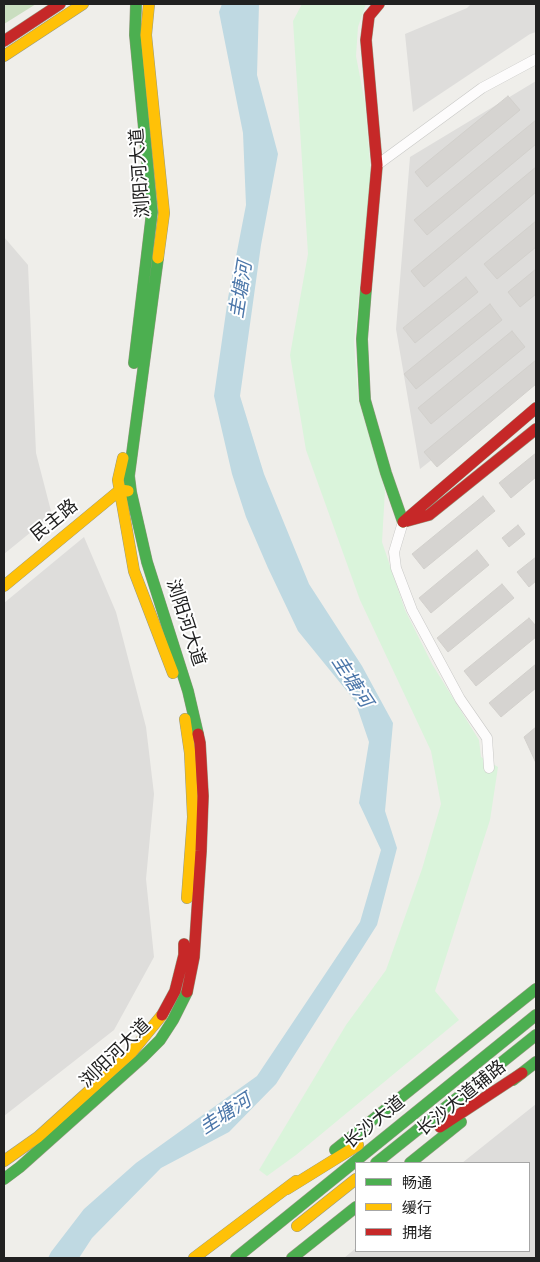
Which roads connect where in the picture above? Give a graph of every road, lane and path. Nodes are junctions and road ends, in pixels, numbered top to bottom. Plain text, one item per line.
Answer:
1 (60, 4) edge
2 (83, 4) edge
3 (136, 4) edge
4 (149, 4) edge
5 (379, 4) edge
6 (4, 41) edge
7 (4, 56) edge
8 (536, 59) edge
9 (377, 165) junction
10 (536, 408) edge
11 (536, 429) edge
12 (125, 484) junction
13 (403, 522) junction
14 (4, 573) edge
15 (4, 586) edge
16 (489, 768) dead end
17 (536, 989) edge
18 (536, 1015) edge
19 (536, 1035) edge
20 (536, 1062) edge
21 (522, 1073) junction
22 (428, 1102) junction
23 (6, 1157) edge
24 (377, 1162) edge
25 (387, 1162) edge
26 (411, 1162) edge
27 (17, 1169) junction
28 (4, 1179) edge
29 (355, 1180) edge
30 (355, 1188) edge
31 (287, 1189) junction
32 (355, 1208) edge
33 (194, 1258) edge
34 (236, 1258) edge
35 (292, 1258) edge

1 - 6 main road
2 - 7 main road
3 - 12 main road, 浏阳河大道
4 - 12 main road, 浏阳河大道
5 - 9 main road
8 - 9 street
9 - 13 main road
10 - 13 main road
11 - 13 main road
12 - 14 main road, 民主路
12 - 15 main road, 民主路
12 - 23 main road, 浏阳河大道
12 - 27 main road, 浏阳河大道
13 - 16 street
17 - 31 main road
18 - 22 main road, 长沙大道
19 - 24 main road, 长沙大道
20 - 21 main road, 长沙大道辅路
21 - 25 main road
21 - 26 main road, 长沙大道辅路
22 - 31 main road
22 - 34 main road, 长沙大道
23 - 27 main road
27 - 28 main road, 浏阳河大道
29 - 30 main road, 长沙大道
31 - 33 main road
32 - 35 main road

